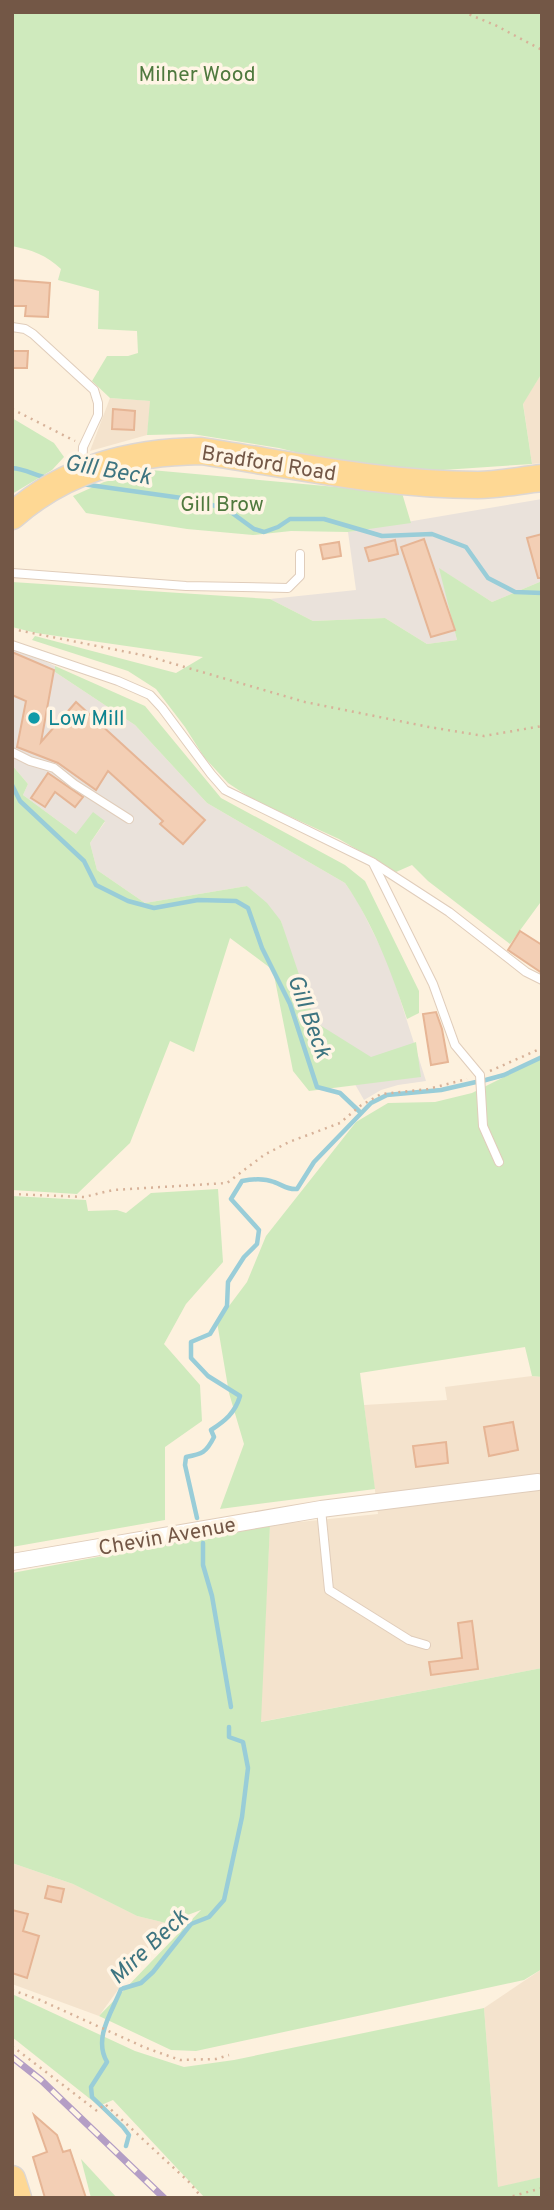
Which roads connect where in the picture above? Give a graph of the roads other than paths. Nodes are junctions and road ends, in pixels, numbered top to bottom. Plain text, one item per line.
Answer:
1 (12, 327) edge
2 (82, 459) junction
3 (542, 478) edge
4 (12, 516) edge
5 (300, 554) dead end
6 (12, 573) edge
7 (12, 645) edge
8 (12, 752) edge
9 (128, 819) dead end
10 (372, 862) junction
11 (542, 980) edge
12 (499, 1162) dead end
13 (538, 1482) dead end
14 (321, 1509) junction
15 (12, 1562) edge
16 (426, 1645) dead end
17 (12, 2179) edge
18 (18, 2198) edge

1 - 2 lane
2 - 3 main road, Bradford Road
2 - 4 main road, Bradford Road
5 - 6 lane
7 - 10 lane
8 - 9 lane
10 - 11 lane
10 - 12 lane
13 - 14 street, Chevin Avenue
14 - 15 street, Chevin Avenue
14 - 16 lane
17 - 18 main road

